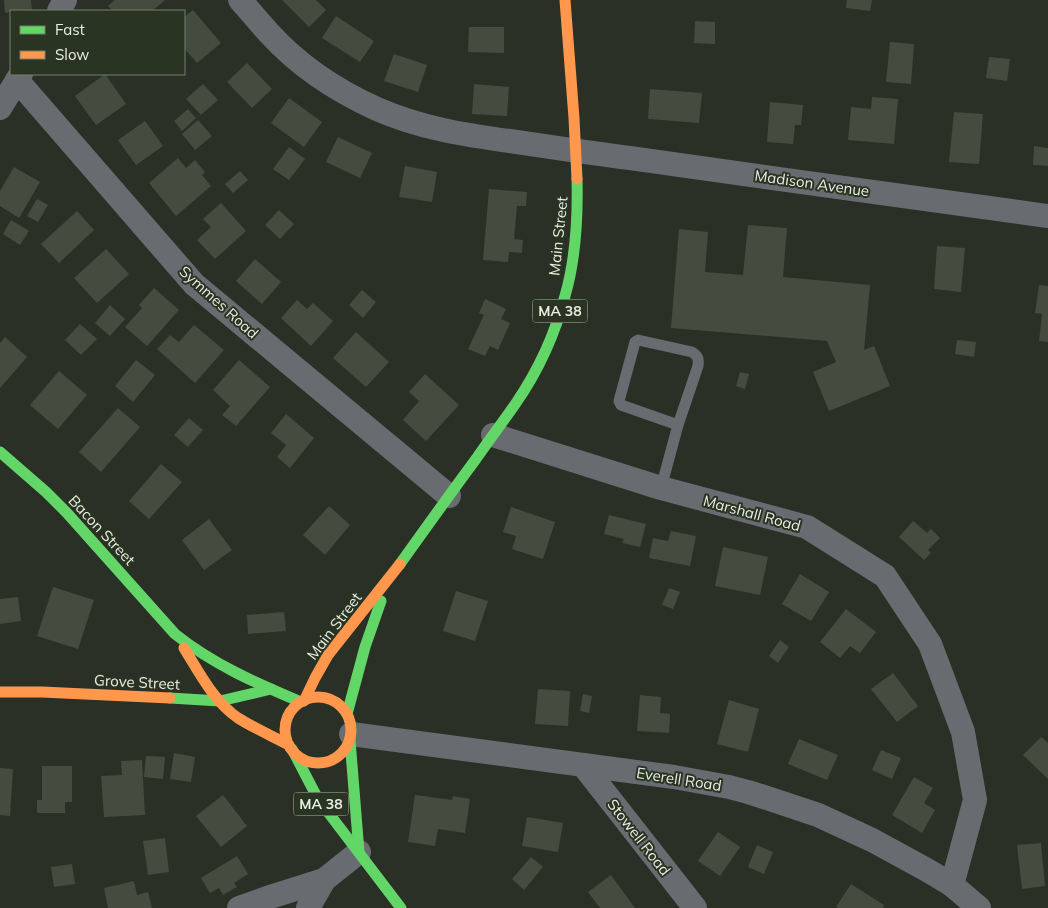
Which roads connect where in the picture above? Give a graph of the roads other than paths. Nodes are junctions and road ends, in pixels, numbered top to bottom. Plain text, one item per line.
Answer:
1 (240, 0) edge
2 (565, 0) edge
3 (19, 77) edge
4 (0, 108) edge
5 (576, 151) junction
6 (1048, 216) edge
7 (678, 425) junction
8 (492, 435) junction
9 (0, 452) edge
10 (661, 488) junction
11 (449, 496) junction
12 (393, 574) junction
13 (175, 634) junction
14 (271, 689) junction
15 (0, 692) edge
16 (220, 701) junction
17 (303, 701) junction
18 (349, 729) junction
19 (291, 747) junction
20 (583, 765) junction
21 (359, 852) junction
22 (324, 880) junction
23 (952, 885) junction
24 (239, 908) edge
25 (308, 908) edge
26 (401, 908) edge
27 (695, 908) edge
28 (979, 908) edge

1 - 5 street, Madison Avenue
2 - 5 main road, Main Street / MA 38
3 - 4 street
3 - 11 street, Symmes Road
5 - 6 street, Madison Avenue
5 - 8 main road, Main Street / MA 38
7 - 7 lane
7 - 10 lane
8 - 10 street, Marshall Road
8 - 11 main road, Main Street / MA 38
9 - 13 main road, Bacon Street
10 - 23 street, Marshall Road
11 - 12 main road, Main Street / MA 38
12 - 17 main road, Main Street / MA 38
12 - 18 main road, Main Street / MA 38
13 - 14 main road, Bacon Street
13 - 16 main road, Bacon Street
14 - 16 main road, Grove Street
14 - 17 main road, Bacon Street
15 - 16 main road, Grove Street
16 - 19 main road, Bacon Street
17 - 18 main road
17 - 19 main road, MA 38
18 - 19 main road
18 - 20 street, Everell Road
18 - 21 main road, Main Street / MA 38
19 - 21 main road, MA 38
20 - 23 street, Everell Road
20 - 27 street, Stowell Road
21 - 22 street
21 - 26 main road, MA 38
22 - 24 street
22 - 25 street
23 - 28 street, Everell Road

